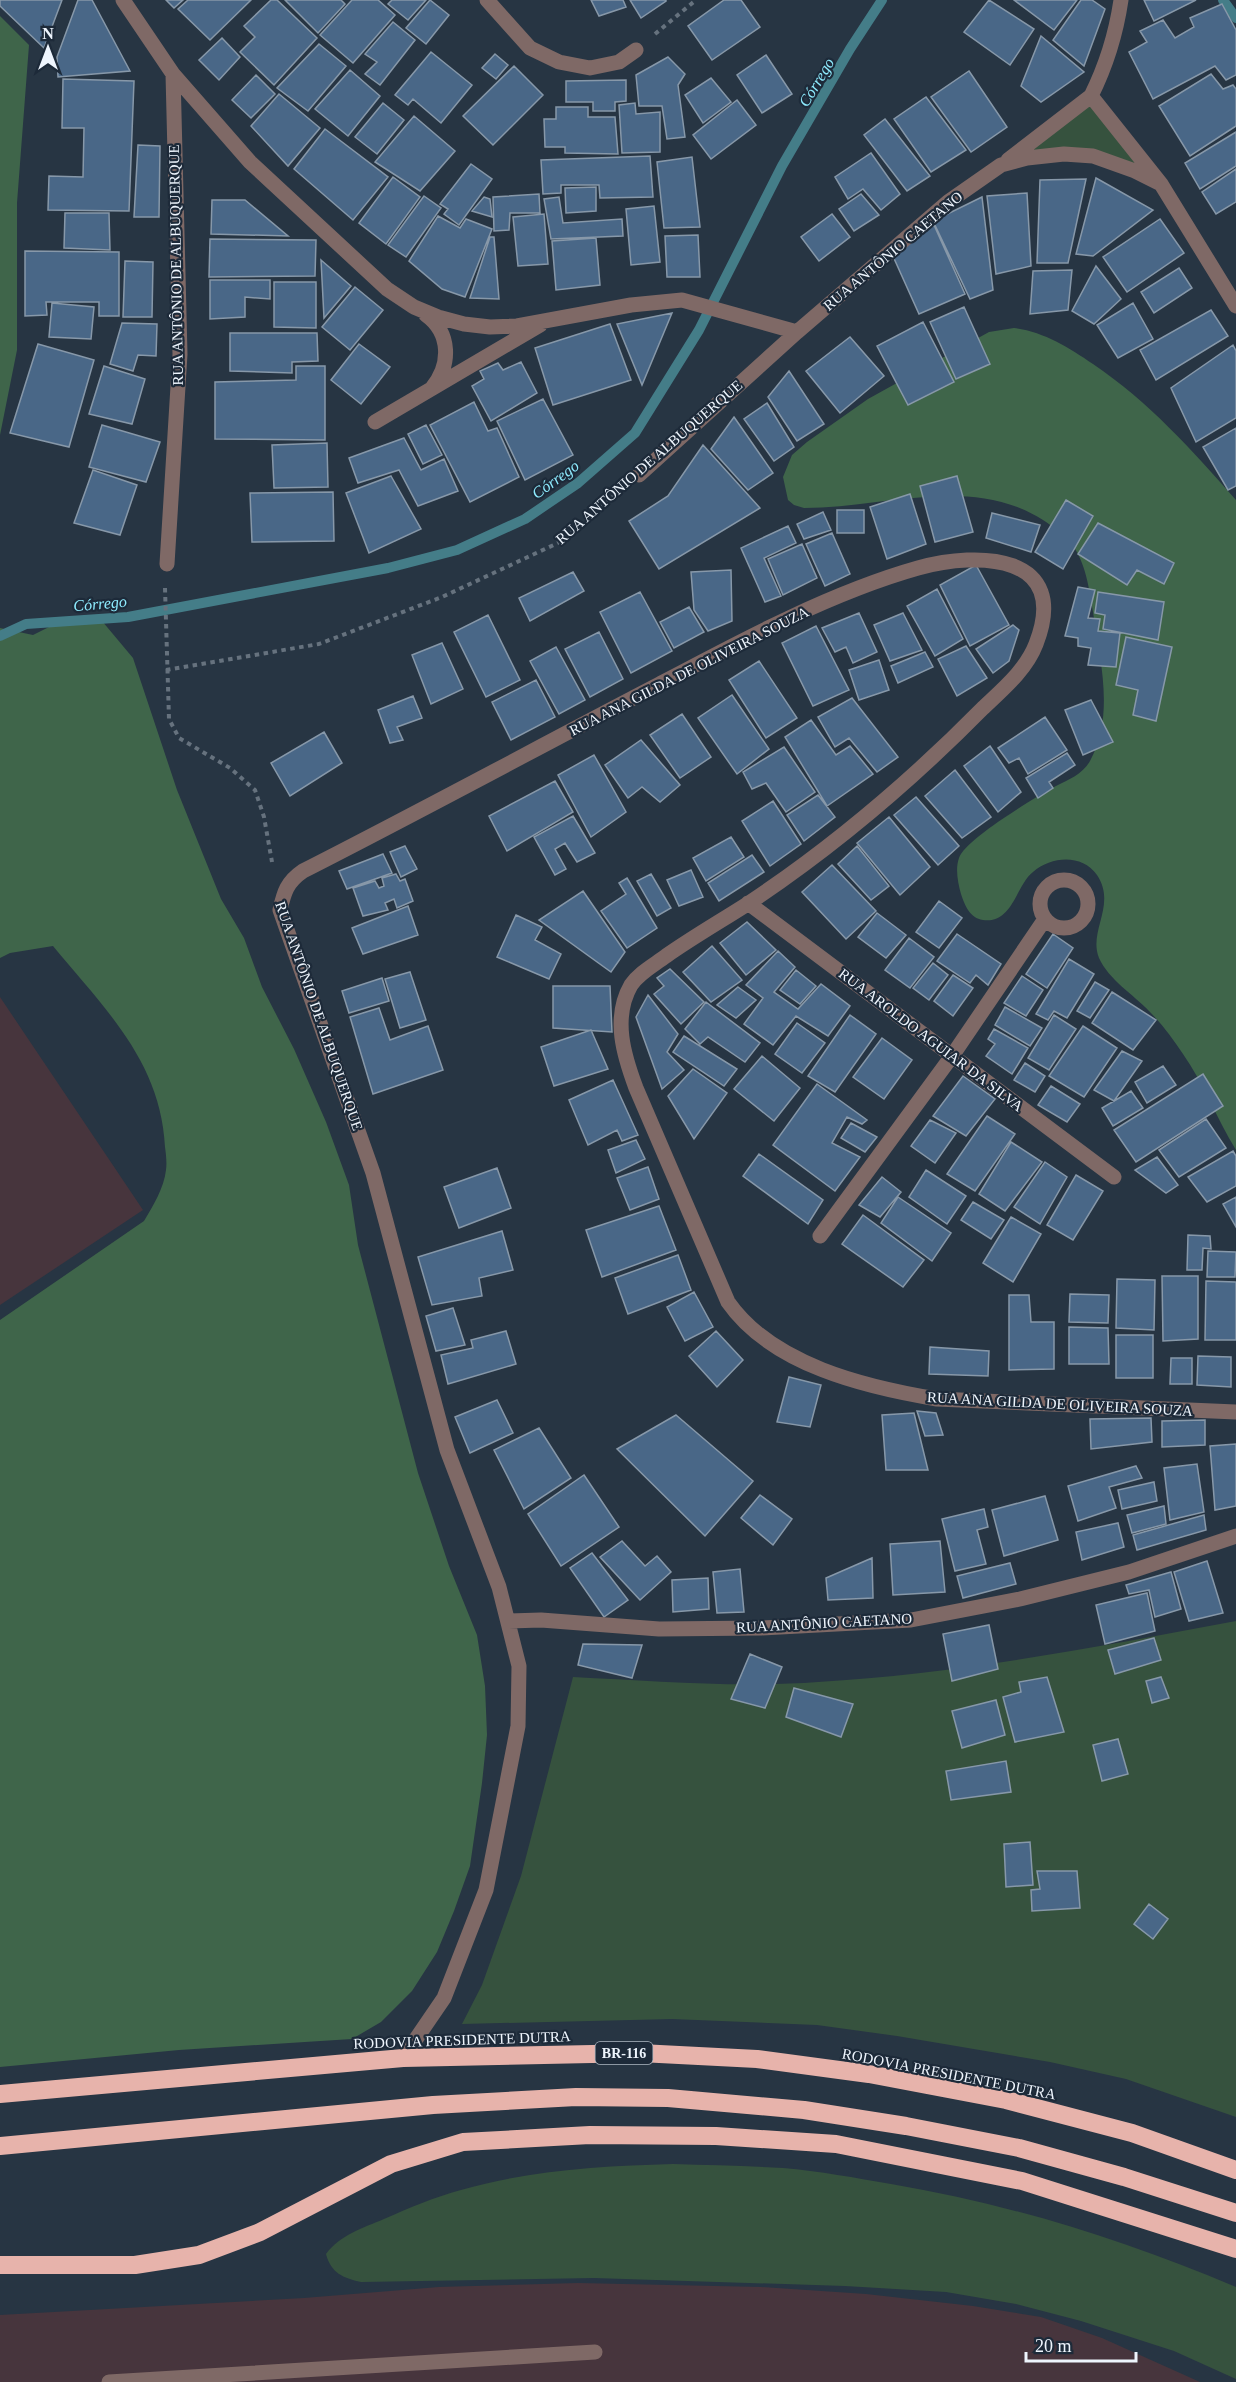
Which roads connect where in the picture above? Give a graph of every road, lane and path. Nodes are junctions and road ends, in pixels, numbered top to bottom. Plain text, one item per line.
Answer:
1 (123, 0) edge
2 (487, 0) edge
3 (696, 0) edge
4 (1120, 0) edge
5 (636, 50) joint
6 (173, 74) junction
7 (1091, 96) junction
8 (1001, 165) junction
9 (1161, 184) junction
10 (1236, 306) edge
11 (414, 307) junction
12 (548, 320) junction
13 (797, 332) junction
14 (430, 390) junction
15 (375, 422) dead end
16 (639, 474) joint
17 (167, 564) dead end
18 (165, 580) dead end
19 (166, 670) junction
20 (272, 863) dead end
21 (748, 903) junction
22 (280, 910) joint
23 (1045, 919) dead end
24 (952, 1056) junction
25 (1114, 1178) dead end
26 (820, 1236) dead end
27 (1236, 1412) edge
28 (1236, 1536) edge
29 (509, 1621) junction
30 (402, 2058) junction
31 (0, 2094) edge
32 (0, 2146) edge
33 (1236, 2170) edge
34 (1236, 2213) edge
35 (1236, 2249) edge
36 (0, 2265) edge
37 (595, 2352) dead end
38 (109, 2382) edge

1 - 6 street
2 - 5 street
3 - 5 path
4 - 7 street
6 - 11 street
6 - 17 street, RUA ANTÔNIO DE ALBUQUERQUE
7 - 8 street
7 - 9 street
8 - 9 street, RUA ANTÔNIO CAETANO
8 - 13 street, RUA ANTÔNIO CAETANO
9 - 10 street
11 - 12 street
11 - 14 street
12 - 13 street
12 - 14 street
13 - 16 street, RUA ANTÔNIO DE ALBUQUERQUE
14 - 15 street
16 - 19 path, RUA ANTÔNIO DE ALBUQUERQUE
18 - 19 path
19 - 20 path
21 - 22 street, RUA ANA GILDA DE OLIVEIRA SOUZA
21 - 24 street, RUA AROLDO AGUIAR DA SILVA
21 - 27 street, RUA ANA GILDA DE OLIVEIRA SOUZA
22 - 29 street, RUA ANTÔNIO DE ALBUQUERQUE
23 - 24 street
24 - 25 street, RUA AROLDO AGUIAR DA SILVA
24 - 26 street
28 - 29 street, RUA ANTÔNIO CAETANO
29 - 30 street, RUA ANTÔNIO DE ALBUQUERQUE
30 - 31 highway, RODOVIA PRESIDENTE DUTRA / BR-116
30 - 33 highway, RODOVIA PRESIDENTE DUTRA / BR-116
32 - 34 highway
35 - 36 highway
37 - 38 street

